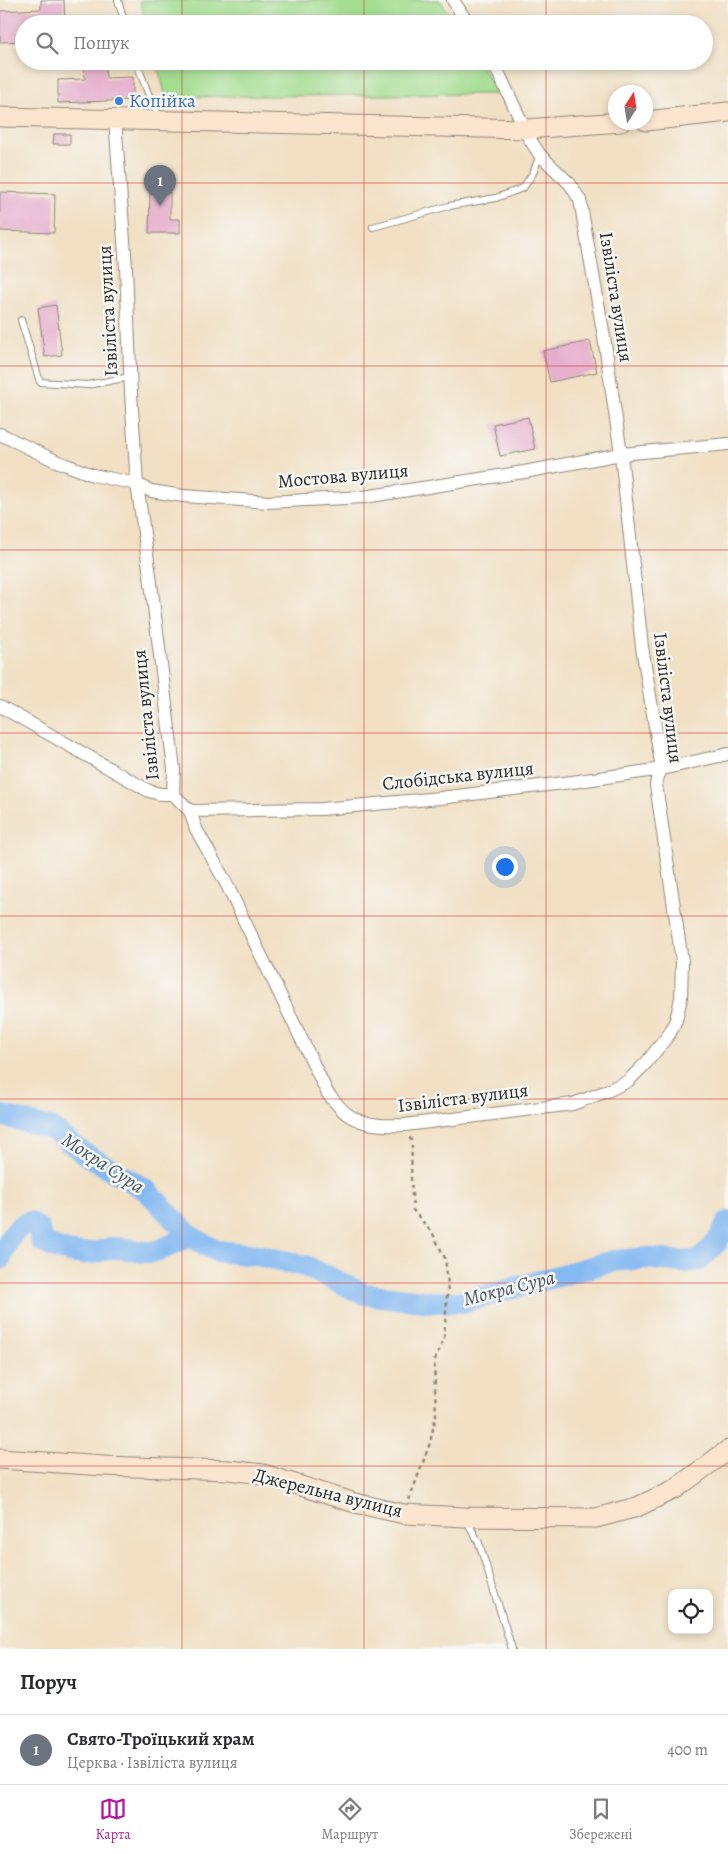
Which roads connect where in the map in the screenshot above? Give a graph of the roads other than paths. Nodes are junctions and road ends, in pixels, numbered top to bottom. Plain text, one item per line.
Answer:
1 (118, 0) edge
2 (453, 0) edge
3 (122, 15) edge
4 (462, 15) edge
5 (139, 70) edge
6 (496, 70) edge
7 (728, 112) edge
8 (0, 117) edge
9 (115, 118) junction
10 (161, 120) junction
11 (653, 120) edge
12 (608, 123) edge
13 (526, 129) junction
14 (540, 155) junction
15 (373, 227) dead end
16 (21, 320) dead end
17 (130, 377) junction
18 (0, 434) edge
19 (728, 444) edge
20 (621, 454) junction
21 (137, 484) junction
22 (0, 706) edge
23 (728, 754) edge
24 (662, 769) junction
25 (173, 794) junction
26 (190, 811) junction
27 (728, 1450) edge
28 (0, 1459) edge
29 (465, 1517) junction
30 (512, 1649) edge

1 - 3 lane
2 - 4 street
5 - 10 lane
6 - 13 street, Ізвіліста вулиця
7 - 11 street
8 - 9 street
9 - 10 street
9 - 17 street, Ізвіліста вулиця
10 - 13 street
12 - 13 street
13 - 14 street, Ізвіліста вулиця
14 - 15 lane
14 - 20 street, Ізвіліста вулиця
16 - 17 lane
17 - 21 street, Ізвіліста вулиця
18 - 21 street, Мостова вулиця
19 - 20 street, Мостова вулиця
20 - 21 street, Мостова вулиця
20 - 24 street, Ізвіліста вулиця
21 - 25 street, Ізвіліста вулиця
22 - 25 street
23 - 24 street, Слобідська вулиця
24 - 26 street, Слобідська вулиця
24 - 26 street, Ізвіліста вулиця
25 - 26 street, Ізвіліста вулиця
27 - 29 street, Джерельна вулиця
28 - 29 street, Джерельна вулиця
29 - 30 lane

